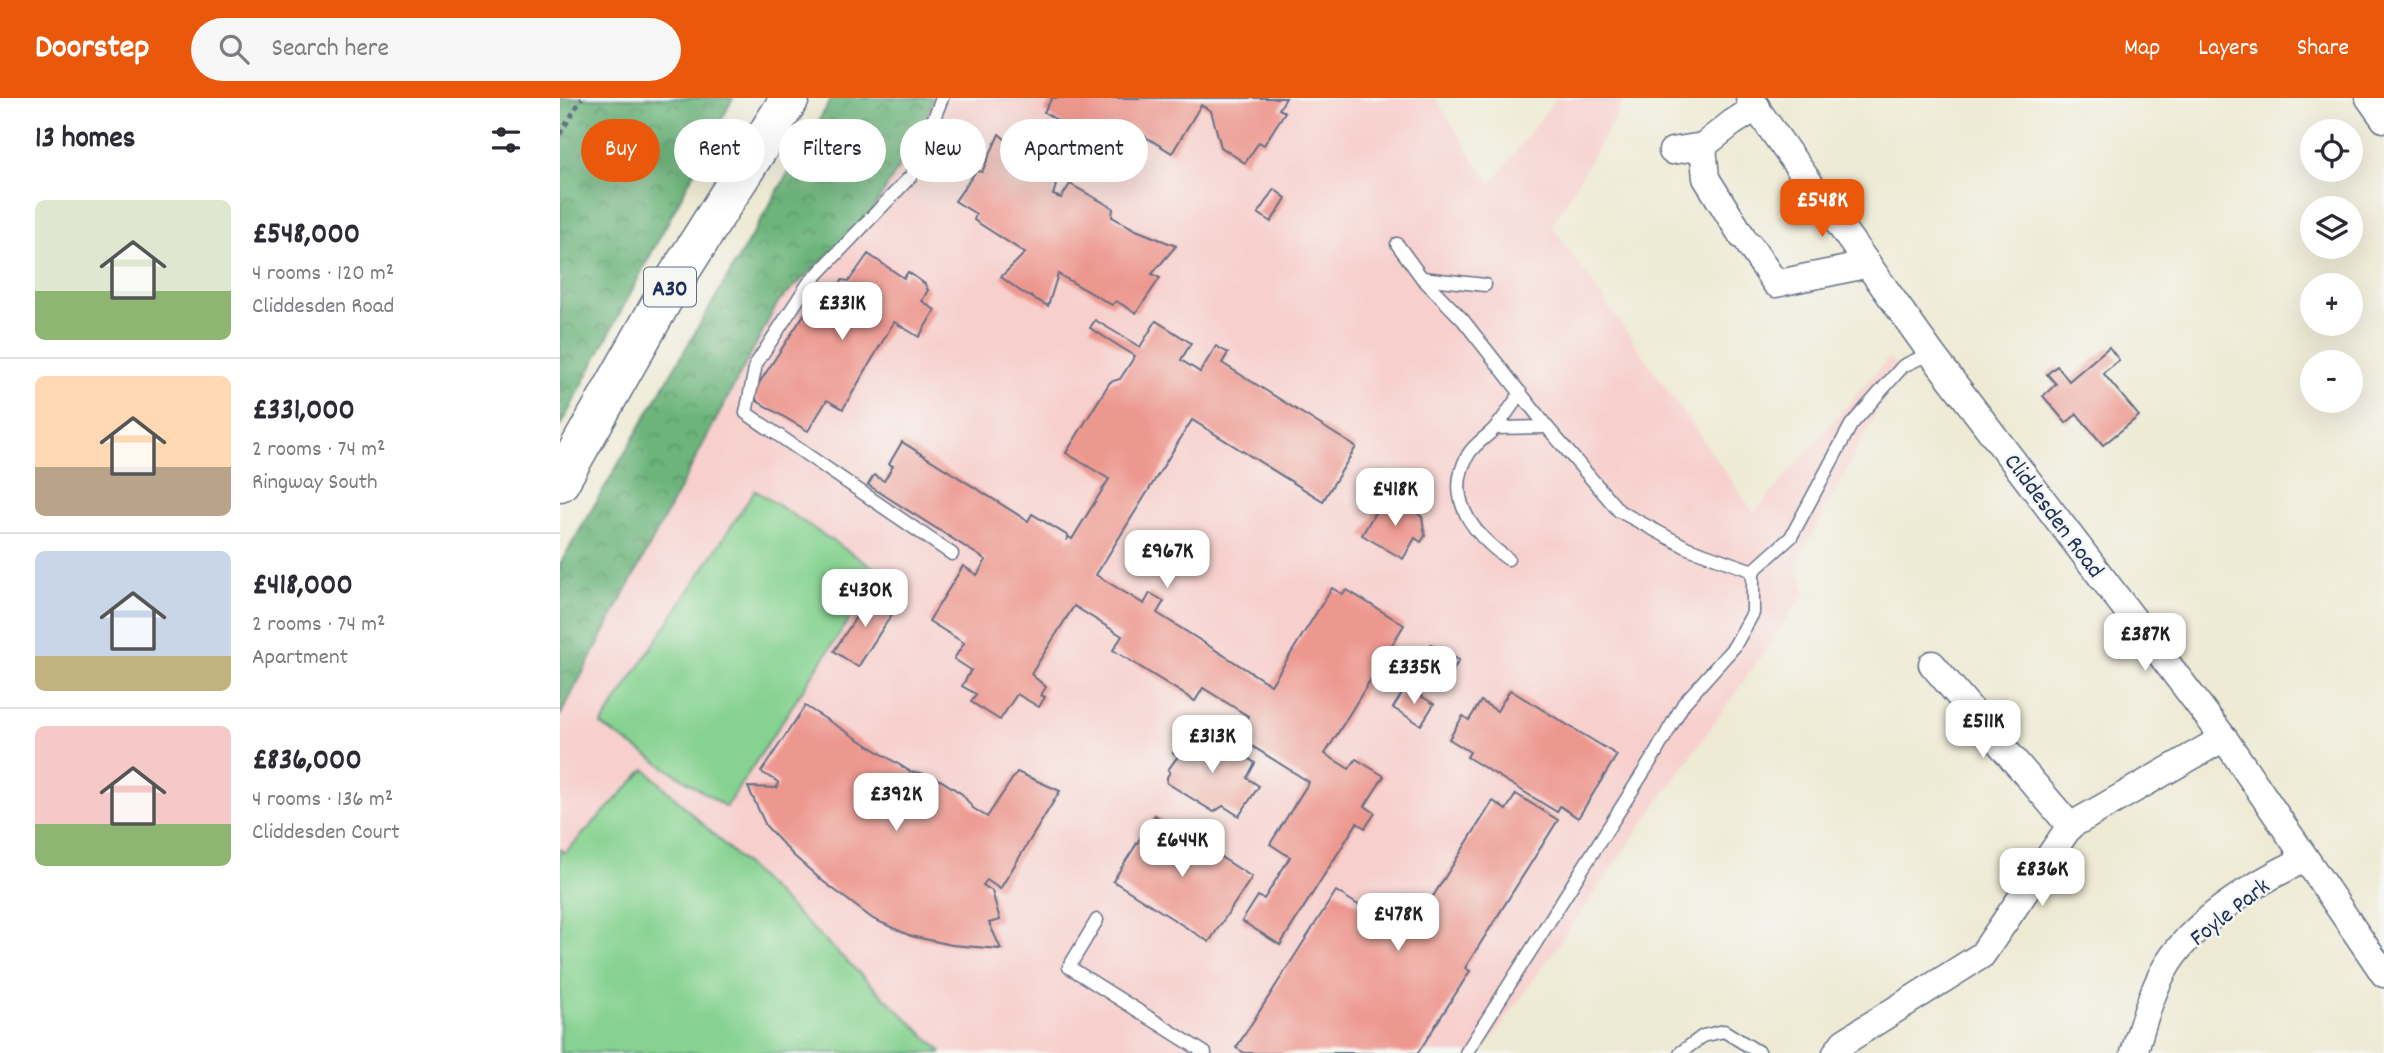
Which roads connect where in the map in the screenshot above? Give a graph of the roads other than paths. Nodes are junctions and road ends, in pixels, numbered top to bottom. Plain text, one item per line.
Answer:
1 (790, 98) edge
2 (942, 98) edge
3 (2369, 98) edge
4 (1753, 103) edge
5 (2384, 119) edge
6 (1703, 146) junction
7 (1672, 151) dead end
8 (1397, 244) dead end
9 (1868, 264) junction
10 (1422, 278) junction
11 (1485, 285) dead end
12 (1931, 353) junction
13 (1521, 393) junction
14 (1548, 427) junction
15 (1495, 428) junction
16 (560, 482) edge
17 (952, 554) dead end
18 (1508, 559) dead end
19 (1753, 571) junction
20 (1932, 664) dead end
21 (2224, 738) junction
22 (2070, 826) junction
23 (2305, 859) junction
24 (1097, 920) dead end
25 (2384, 975) edge
26 (1205, 1053) edge
27 (1466, 1053) edge
28 (1679, 1053) edge
29 (1760, 1053) edge
30 (1836, 1053) edge
31 (2134, 1053) edge

1 - 16 main road, A30
2 - 17 lane
3 - 5 street
4 - 6 street, Cliddesden Road
4 - 9 street, Cliddesden Road
6 - 7 street
6 - 9 street
8 - 10 lane
9 - 12 street, Cliddesden Road
10 - 11 lane
10 - 13 lane
12 - 19 lane
12 - 21 street, Cliddesden Road
13 - 14 lane
13 - 15 lane
14 - 15 lane
14 - 19 lane
15 - 18 lane
19 - 27 lane
20 - 22 street
21 - 22 street
21 - 23 street, Cliddesden Road
22 - 30 street
23 - 25 street, Cliddesden Road
23 - 31 street, Foyle Park
24 - 26 lane
28 - 29 lane

